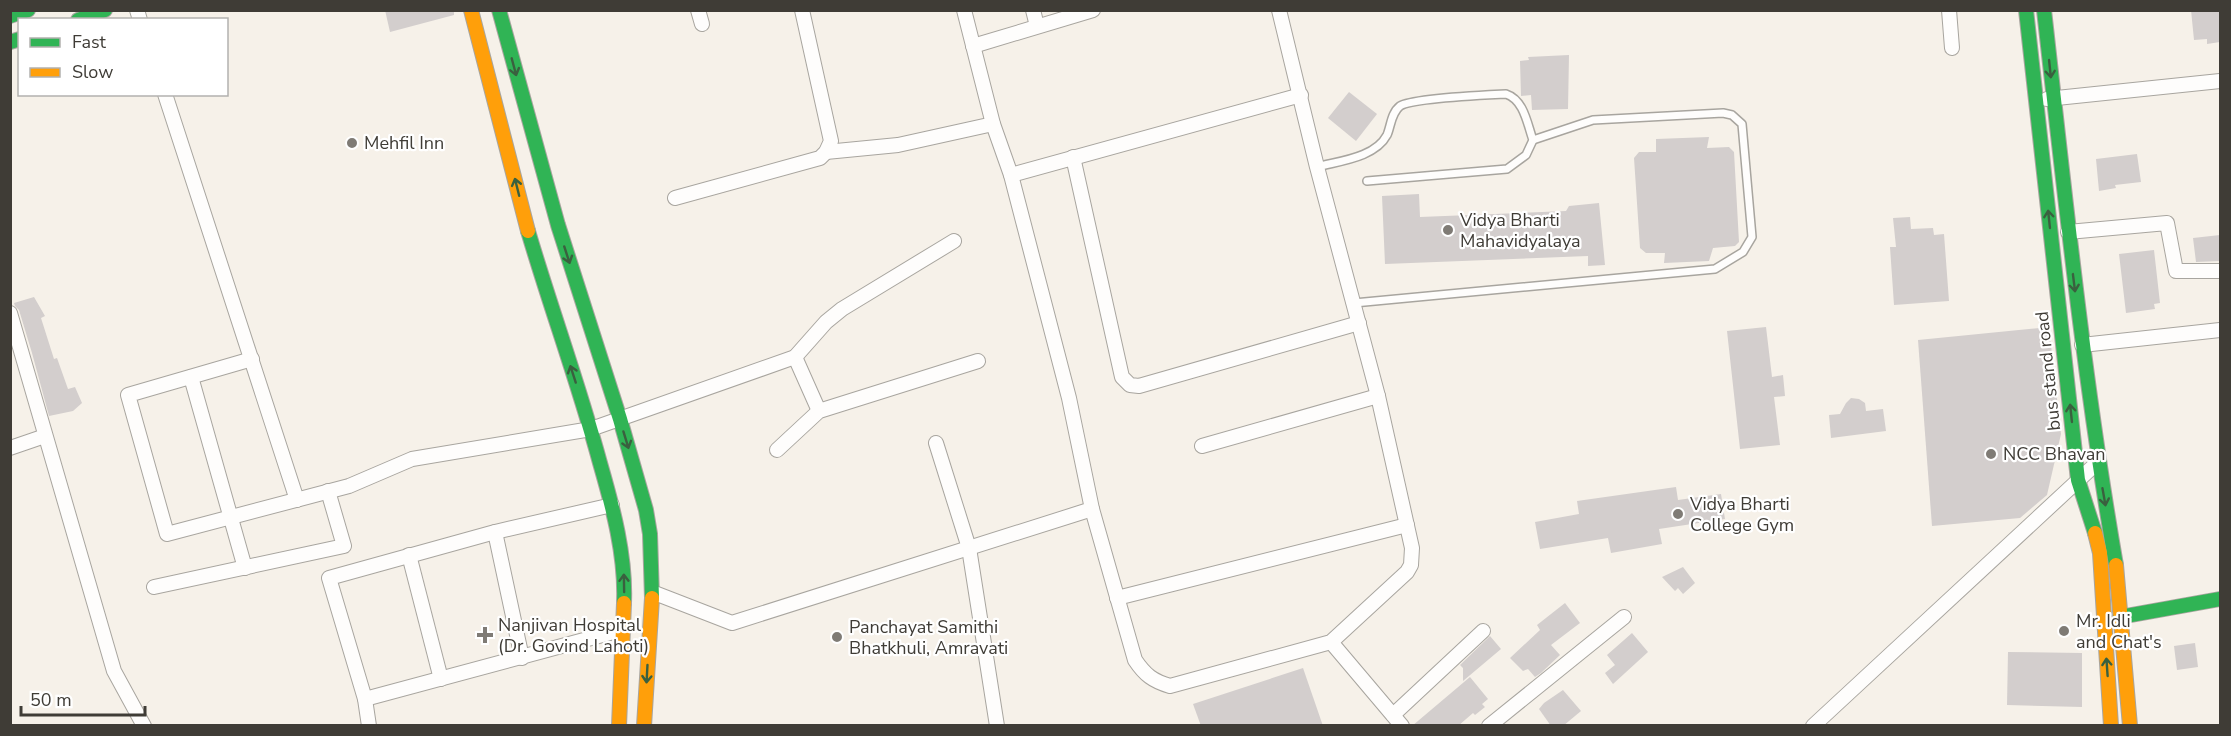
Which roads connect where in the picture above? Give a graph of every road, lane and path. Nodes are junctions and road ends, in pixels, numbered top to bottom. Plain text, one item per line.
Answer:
1 (28, 10) edge
2 (105, 10) edge
3 (471, 10) edge
4 (499, 10) edge
5 (802, 10) edge
6 (964, 10) edge
7 (1033, 10) edge
8 (1093, 10) edge
9 (1279, 10) edge
10 (1949, 10) edge
11 (2026, 10) edge
12 (2044, 10) edge
13 (10, 16) edge
14 (83, 18) edge
15 (1037, 26) junction
16 (973, 46) junction
17 (1952, 48) dead end
18 (2220, 81) edge
19 (1301, 95) junction
20 (166, 96) edge
21 (2053, 98) junction
22 (2036, 100) junction
23 (993, 124) junction
24 (1533, 140) junction
25 (826, 152) junction
26 (1073, 157) junction
27 (1317, 167) junction
28 (1011, 175) junction
29 (1367, 181) dead end
30 (675, 198) dead end
31 (2068, 232) junction
32 (954, 241) dead end
33 (2220, 271) edge
34 (1354, 303) junction
35 (10, 313) edge
36 (1359, 323) junction
37 (2220, 330) edge
38 (2082, 345) junction
39 (795, 357) junction
40 (252, 359) junction
41 (978, 361) dead end
42 (191, 377) junction
43 (1378, 396) junction
44 (819, 411) junction
45 (620, 418) junction
46 (591, 429) junction
47 (45, 436) junction
48 (936, 443) dead end
49 (1202, 446) dead end
50 (10, 448) edge
51 (777, 450) dead end
52 (2098, 462) junction
53 (2078, 480) junction
54 (328, 491) junction
55 (297, 500) junction
56 (612, 505) junction
57 (1092, 509) junction
58 (232, 517) junction
59 (1407, 525) junction
60 (495, 532) junction
61 (969, 548) junction
62 (409, 555) junction
63 (245, 568) junction
64 (154, 587) dead end
65 (652, 592) junction
66 (1118, 598) junction
67 (2220, 599) edge
68 (1624, 617) dead end
69 (2120, 617) junction
70 (621, 630) junction
71 (1483, 631) dead end
72 (1331, 642) junction
73 (522, 658) junction
74 (441, 679) junction
75 (365, 699) junction
76 (1398, 720) edge
77 (144, 726) edge
78 (369, 726) edge
79 (620, 726) edge
80 (644, 726) edge
81 (997, 726) edge
82 (1489, 726) edge
83 (1813, 726) edge
84 (2111, 726) edge
85 (2130, 726) edge

1 - 13 street
2 - 14 street
46 -> 3 street
4 -> 45 street
5 - 25 street
6 - 16 street
7 - 15 street
8 - 15 street
9 - 19 street
10 - 17 street
11 - 22 street, bus stand road
12 -> 21 street, bus stand road
15 - 16 street
16 - 23 street
18 - 21 street
19 - 26 street
19 - 27 street
20 - 40 street
21 - 22 street
21 - 31 street, bus stand road
53 -> 22 street, bus stand road
23 - 25 street
23 - 28 street
24 - 27 lane
24 - 29 lane
24 - 34 lane
25 - 30 street
26 - 28 street
26 - 36 street
27 - 34 street
28 - 57 street
31 - 33 street
31 -> 38 street, bus stand road
32 - 39 street
34 - 36 street
35 - 47 street
36 - 43 street
37 - 38 street
38 - 52 street, bus stand road
39 - 44 street
39 - 45 street
40 - 42 street
40 - 55 street
41 - 44 street
42 - 58 street
42 - 58 street
43 - 49 street
43 - 59 street
44 - 51 street
45 - 46 street
45 -> 65 street
46 - 54 street
46 - 56 street
47 - 50 street
47 - 77 street
48 - 61 street
52 - 53 street
52 -> 69 street, bus stand road
53 - 83 street
84 -> 53 street, bus stand road
54 - 55 street
54 - 63 street
55 - 58 street
56 - 60 street
70 -> 56 street
57 - 61 street
57 - 66 street
58 - 63 street
59 - 66 street
59 - 72 street
60 - 62 street
60 - 73 street
61 - 65 street
61 - 81 street
62 - 74 street
62 - 75 street
63 - 64 street
65 -> 80 street
66 - 72 street
67 - 69 street
68 - 82 street
69 - 85 street, bus stand road
70 - 73 street
70 - 79 street
71 - 76 street
72 - 76 street
73 - 74 street
74 - 75 street
75 - 78 street

